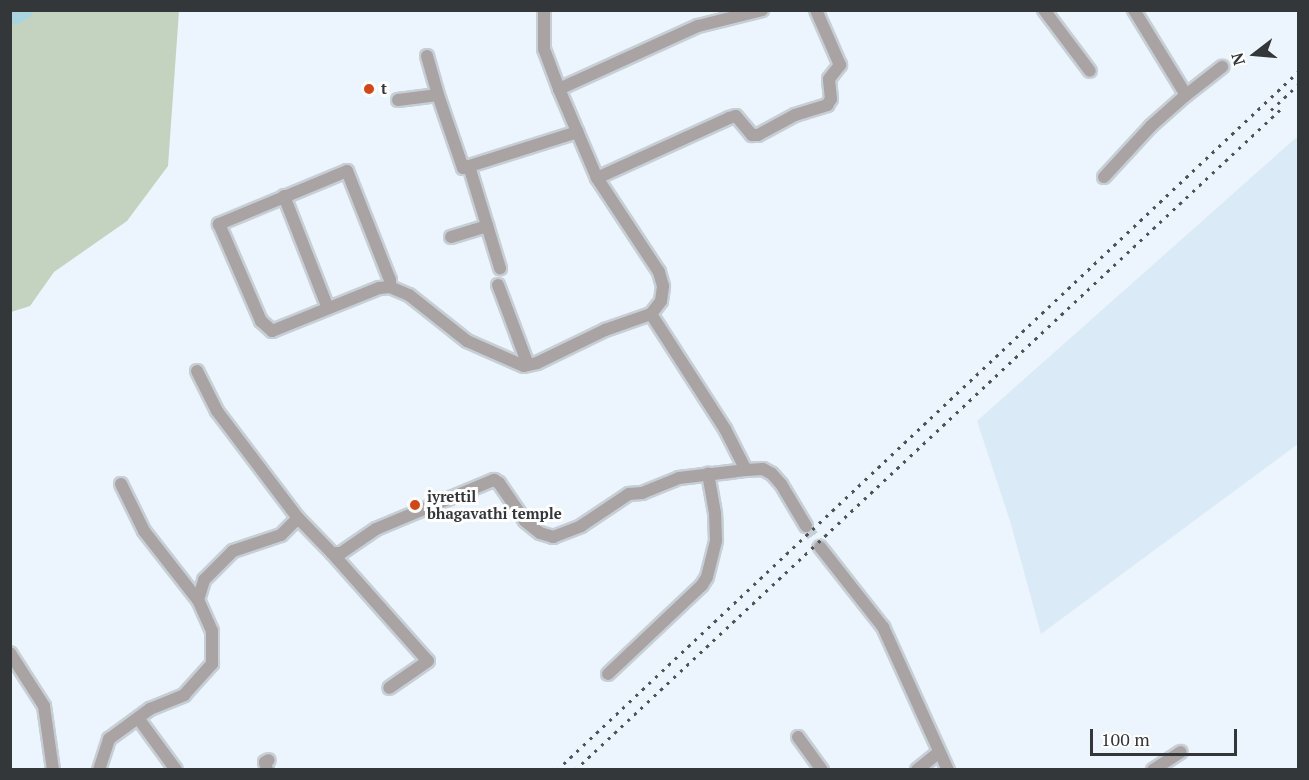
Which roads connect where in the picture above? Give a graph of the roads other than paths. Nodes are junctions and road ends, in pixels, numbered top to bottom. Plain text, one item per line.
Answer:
1 (544, 10) edge
2 (762, 10) edge
3 (816, 10) edge
4 (1044, 10) edge
5 (1134, 10) edge
6 (427, 56) dead end
7 (1222, 67) dead end
8 (1090, 71) dead end
9 (559, 89) junction
10 (438, 95) junction
11 (1186, 95) junction
12 (398, 100) dead end
13 (577, 132) junction
14 (469, 166) junction
15 (1104, 177) dead end
16 (597, 178) junction
17 (284, 196) junction
18 (487, 226) junction
19 (451, 237) dead end
20 (500, 268) dead end
21 (498, 285) dead end
22 (390, 287) junction
23 (328, 308) junction
24 (651, 314) junction
25 (528, 365) junction
26 (197, 371) dead end
27 (746, 470) junction
28 (708, 474) junction
29 (121, 484) dead end
30 (298, 518) junction
31 (806, 526) tunnel mouth
32 (820, 547) tunnel mouth
33 (332, 553) junction
34 (198, 600) junction
35 (10, 652) edge
36 (608, 674) dead end
37 (389, 688) dead end
38 (138, 718) junction
39 (798, 737) dead end
40 (1181, 752) dead end
41 (939, 753) junction
42 (53, 770) edge
43 (99, 770) edge
44 (176, 770) edge
45 (822, 770) edge
46 (916, 770) edge
47 (948, 770) edge
48 (1153, 770) edge

1 - 9 street
2 - 9 street
3 - 16 street
4 - 8 street
5 - 11 street
6 - 10 street
7 - 11 street
9 - 13 street
10 - 12 street
10 - 14 street
11 - 15 street
13 - 14 street
13 - 16 street
14 - 18 street
16 - 24 street
17 - 22 street
17 - 23 street
17 - 23 street
18 - 19 street
18 - 20 street
21 - 25 street
22 - 23 street
22 - 25 street
24 - 25 street
24 - 27 street
26 - 30 street
27 - 28 street
27 - 31 street
28 - 33 street
28 - 36 street
29 - 34 street
30 - 33 street
30 - 34 street
32 - 41 street
33 - 37 street
34 - 38 street
35 - 42 street
38 - 43 street
38 - 44 street
39 - 45 street
40 - 48 street
41 - 46 street
41 - 47 street

